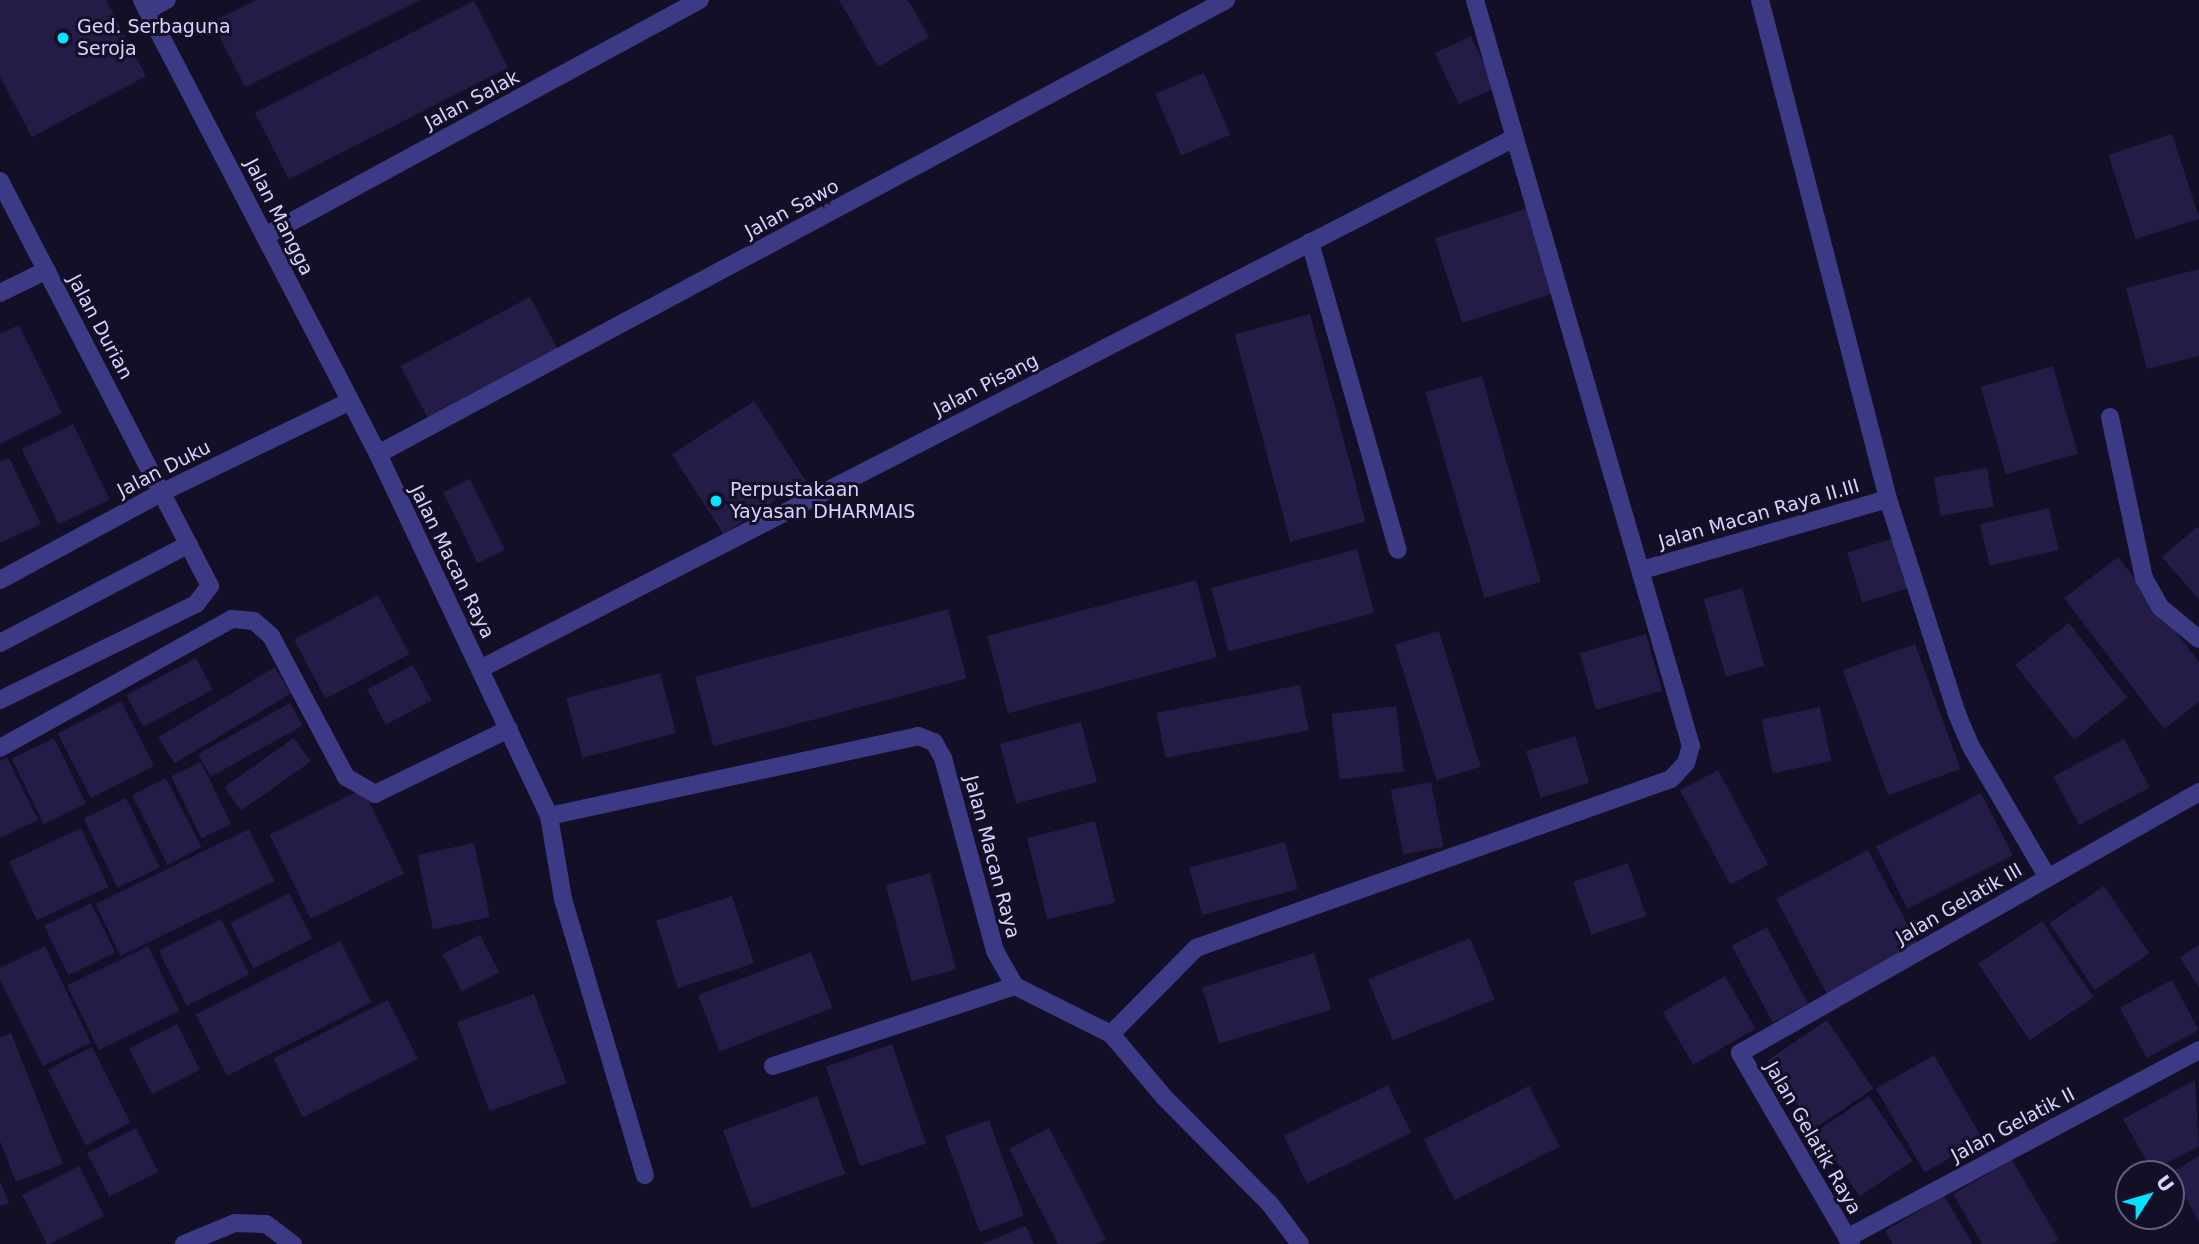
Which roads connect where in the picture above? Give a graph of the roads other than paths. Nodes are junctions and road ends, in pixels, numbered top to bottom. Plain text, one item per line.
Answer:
1 (167, 0) edge
2 (700, 0) edge
3 (1226, 0) edge
4 (1475, 0) edge
5 (1760, 0) edge
6 (144, 5) edge
7 (1512, 139) junction
8 (0, 181) edge
9 (265, 236) junction
10 (1310, 242) junction
11 (47, 270) junction
12 (0, 293) edge
13 (350, 401) junction
14 (2110, 417) dead end
15 (378, 454) junction
16 (163, 492) junction
17 (1888, 499) junction
18 (189, 544) junction
19 (1398, 550) dead end
20 (1642, 570) junction
21 (0, 580) edge
22 (2199, 639) edge
23 (0, 643) edge
24 (480, 669) junction
25 (488, 688) junction
26 (0, 700) edge
27 (509, 729) junction
28 (0, 748) edge
29 (2199, 792) edge
30 (549, 816) junction
31 (2048, 878) junction
32 (1015, 986) junction
33 (1111, 1034) junction
34 (2199, 1050) edge
35 (1740, 1053) joint
36 (773, 1066) dead end
37 (645, 1175) dead end
38 (1849, 1241) edge
39 (184, 1244) edge
40 (293, 1244) edge
41 (1300, 1244) edge

1 - 6 street
2 - 9 street, Jalan Salak
3 - 15 street, Jalan Sawo
4 - 7 street
5 - 17 street
6 - 9 street, Jalan Mangga
7 - 10 street, Jalan Pisang
7 - 20 street
8 - 11 street, Jalan Durian
9 - 13 street, Jalan Mangga
10 - 19 street
10 - 24 street, Jalan Pisang
11 - 12 street
11 - 16 street, Jalan Durian
13 - 15 street, Jalan Mangga
13 - 16 street, Jalan Duku
14 - 22 street
15 - 24 street, Jalan Macan Raya
16 - 18 street, Jalan Durian
16 - 21 street, Jalan Duku
17 - 20 street, Jalan Macan Raya II.III
17 - 31 street
18 - 23 street
18 - 26 street, Jalan Durian
20 - 33 street
24 - 25 street, Jalan Macan Raya
25 - 27 street, Jalan Macan Raya
25 - 30 street, Jalan Macan Raya
27 - 28 street
27 - 30 street, Jalan Macan Raya
29 - 31 street, Jalan Gelatik III
30 - 32 street, Jalan Macan Raya
30 - 37 street
31 - 35 street, Jalan Gelatik III
32 - 33 street
32 - 36 street
33 - 41 street
34 - 38 street, Jalan Gelatik II
35 - 38 street, Jalan Gelatik Raya
39 - 40 street

